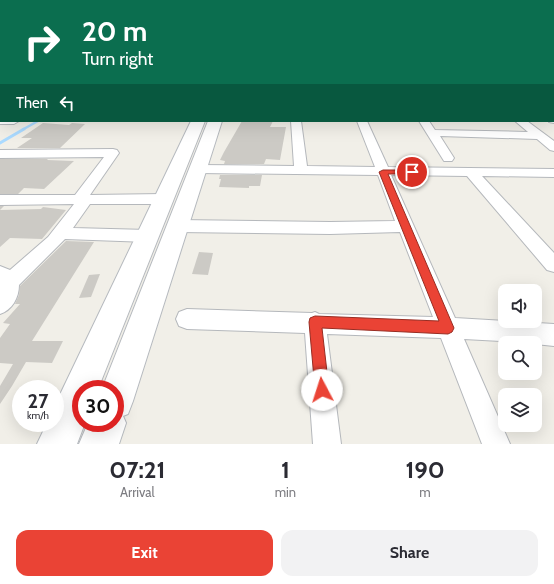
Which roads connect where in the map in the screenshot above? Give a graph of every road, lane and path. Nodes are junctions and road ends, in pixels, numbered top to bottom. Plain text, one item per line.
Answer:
1 (198, 122) edge
2 (215, 122) edge
3 (296, 122) edge
4 (362, 122) edge
5 (425, 122) edge
6 (521, 122) edge
7 (433, 133) junction
8 (540, 136) junction
9 (554, 147) edge
10 (0, 154) edge
11 (448, 158) dead end
12 (199, 169) junction
13 (301, 171) junction
14 (383, 172) junction
15 (471, 172) junction
16 (554, 173) edge
17 (164, 199) junction
18 (0, 200) edge
19 (82, 200) junction
20 (178, 226) junction
21 (406, 226) junction
22 (60, 234) junction
23 (148, 236) junction
24 (554, 265) edge
25 (5, 278) edge
26 (0, 306) edge
27 (187, 319) dead end
28 (315, 322) junction
29 (448, 328) junction
30 (554, 335) edge
31 (85, 380) edge
32 (123, 380) edge
33 (72, 410) edge
34 (104, 432) edge
35 (57, 444) edge
36 (99, 444) edge
37 (326, 444) edge
38 (496, 444) edge

1 - 17 main road
2 - 12 main road
3 - 13 street
4 - 14 street
5 - 7 street
6 - 8 street
7 - 8 street
7 - 11 street
8 - 9 street
10 - 19 street
12 - 13 street
12 - 20 main road
13 - 14 street
14 - 15 street
14 - 21 street
15 - 16 street
15 - 24 street
17 - 19 street
17 - 23 main road
18 - 19 street
19 - 22 street
20 - 21 street
20 - 32 main road
21 - 29 street
22 - 23 street
22 - 25 street
23 - 31 main road
25 - 26 street
27 - 28 street
28 - 29 street
28 - 37 street
29 - 30 street
29 - 38 street
33 - 35 main road
34 - 36 main road

